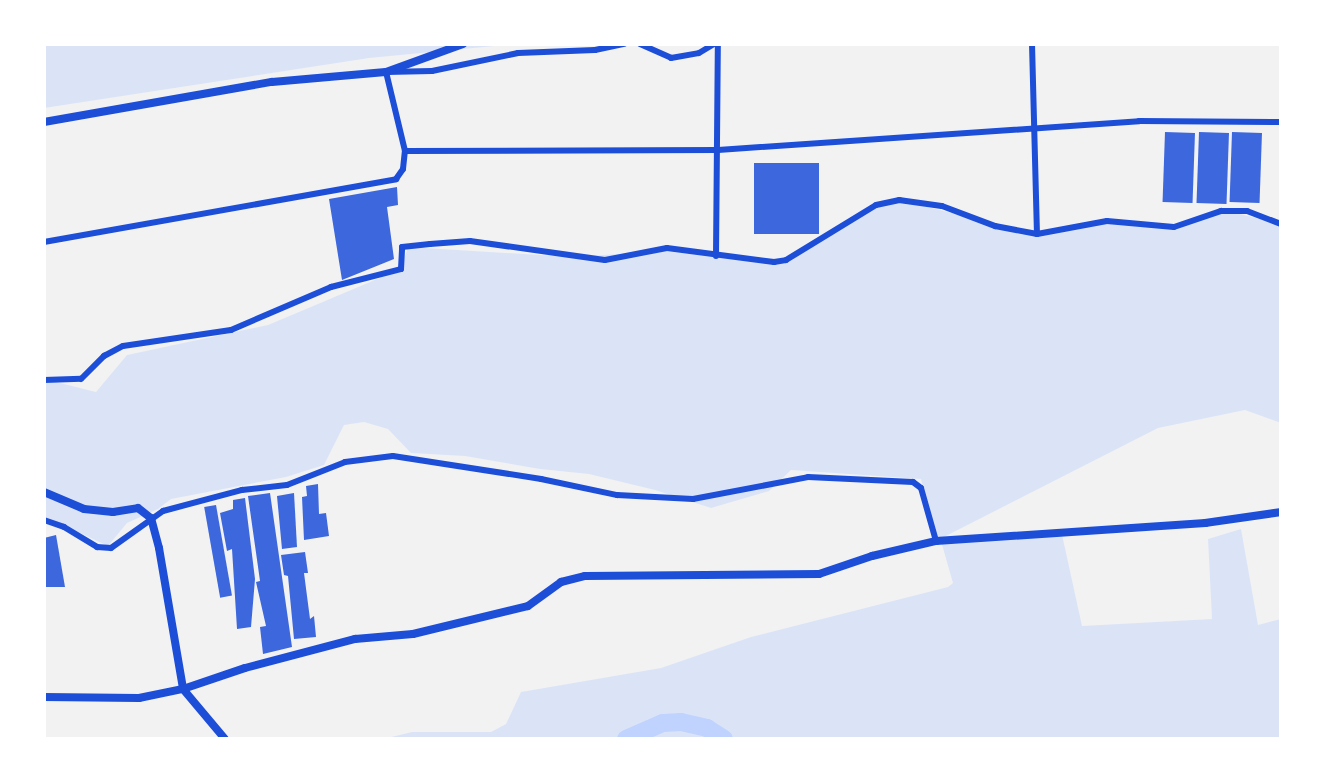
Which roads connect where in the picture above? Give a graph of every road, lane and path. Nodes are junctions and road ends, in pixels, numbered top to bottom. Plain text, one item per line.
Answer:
1 (463, 44) edge
2 (624, 44) edge
3 (640, 44) edge
4 (716, 44) edge
5 (1032, 44) edge
6 (386, 72) junction
7 (44, 122) edge
8 (1281, 122) edge
9 (1033, 130) junction
10 (718, 150) junction
11 (405, 151) junction
12 (1281, 224) edge
13 (1037, 234) junction
14 (44, 242) edge
15 (716, 256) junction
16 (44, 380) edge
17 (44, 492) edge
18 (1281, 512) edge
19 (151, 518) junction
20 (44, 520) edge
21 (936, 541) junction
22 (183, 689) junction
23 (44, 697) edge
24 (225, 739) edge

1 - 6 street
2 - 6 street
3 - 4 street
4 - 10 street
5 - 9 street
6 - 7 street
6 - 11 street
8 - 9 street
9 - 10 street
9 - 13 street
10 - 11 street
10 - 15 street
11 - 14 street
12 - 13 street
13 - 15 street
15 - 16 street
17 - 19 street
18 - 21 street
19 - 20 street
19 - 21 street
19 - 22 street
21 - 22 street
22 - 23 street
22 - 24 street

